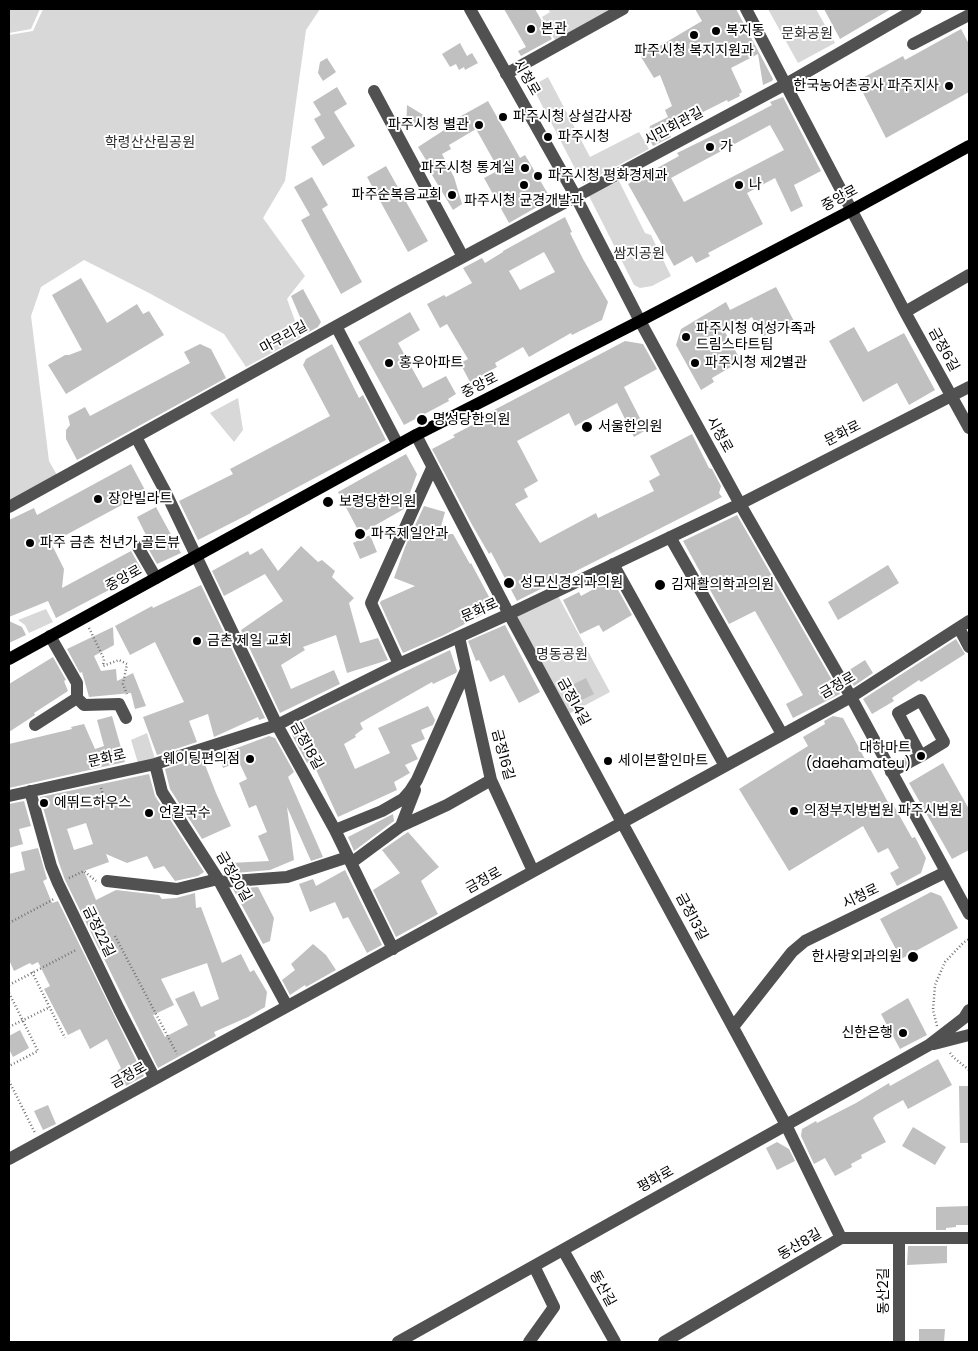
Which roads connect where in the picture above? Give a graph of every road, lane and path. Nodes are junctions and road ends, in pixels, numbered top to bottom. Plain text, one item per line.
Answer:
1 (470, 9) edge
2 (623, 9) edge
3 (746, 9) edge
4 (916, 9) edge
5 (969, 15) edge
6 (913, 44) dead end
7 (506, 74) junction
8 (786, 84) junction
9 (374, 91) dead end
10 (969, 146) edge
11 (576, 197) junction
12 (852, 210) junction
13 (464, 257) junction
14 (969, 275) edge
15 (905, 312) junction
16 (640, 321) junction
17 (336, 326) junction
18 (969, 387) edge
19 (951, 396) junction
20 (969, 428) edge
21 (416, 435) junction
22 (136, 437) junction
23 (398, 445) junction
24 (432, 468) junction
25 (740, 504) junction
26 (9, 507) edge
27 (670, 537) junction
28 (138, 547) dead end
29 (196, 556) junction
30 (613, 564) junction
31 (156, 578) junction
32 (509, 614) junction
33 (84, 618) junction
34 (964, 624) edge
35 (50, 636) junction
36 (459, 637) junction
37 (969, 646) edge
38 (9, 659) edge
39 (399, 664) junction
40 (466, 670) junction
41 (851, 697) junction
42 (77, 698) junction
43 (128, 699) dead end
44 (126, 718) dead end
45 (34, 725) dead end
46 (277, 725) junction
47 (782, 734) junction
48 (921, 756) dead end
49 (155, 764) junction
50 (726, 766) junction
51 (891, 772) junction
52 (98, 777) junction
53 (417, 780) junction
54 (491, 780) junction
55 (30, 791) junction
56 (9, 796) edge
57 (106, 806) dead end
58 (622, 822) junction
59 (401, 826) junction
60 (335, 830) junction
61 (349, 860) junction
62 (533, 871) junction
63 (946, 872) junction
64 (108, 881) joint
65 (219, 881) junction
66 (58, 883) junction
67 (64, 894) junction
68 (966, 909) edge
69 (9, 923) edge
70 (969, 924) edge
71 (115, 936) dead end
72 (969, 939) edge
73 (88, 944) junction
74 (392, 949) junction
75 (32, 972) junction
76 (9, 985) edge
77 (9, 993) edge
78 (287, 1006) junction
79 (50, 1007) junction
80 (969, 1010) edge
81 (22, 1020) junction
82 (9, 1026) edge
83 (733, 1027) junction
84 (969, 1035) edge
85 (65, 1038) dead end
86 (942, 1039) junction
87 (182, 1064) junction
88 (9, 1066) edge
89 (969, 1070) edge
90 (155, 1079) junction
91 (9, 1080) edge
92 (786, 1125) junction
93 (39, 1143) junction
94 (9, 1159) edge
95 (841, 1238) junction
96 (969, 1238) edge
97 (899, 1239) junction
98 (563, 1250) junction
99 (534, 1266) junction
100 (422, 1336) edge
101 (398, 1342) edge
102 (529, 1342) edge
103 (615, 1342) edge
104 (664, 1342) edge
105 (899, 1342) edge

1 - 7 street, 시청로
2 - 7 street
3 - 8 street, 금정6길
4 - 8 street, 시민회관길
5 - 6 street
7 - 11 street, 시청로
8 - 11 street, 시민회관길
8 - 12 street, 금정6길
9 - 13 street
10 - 12 main road, 중앙로
11 - 13 street, 마무리길
11 - 16 street, 시청로
12 - 15 street, 금정6길
12 - 16 main road, 중앙로
13 - 17 street, 마무리길
14 - 15 street
15 - 19 street, 금정6길
16 - 21 main road, 중앙로
16 - 25 street, 시청로
17 - 22 street, 마무리길
17 - 23 street
18 - 19 street, 문화로
19 - 20 street, 금정6길
19 - 25 street, 문화로
21 - 23 main road, 중앙로
21 - 24 street, 금정14길
22 - 26 street, 마무리길
22 - 29 street, 금정18길
23 - 29 main road, 중앙로
24 - 32 street, 금정14길
24 - 39 street
25 - 27 street, 문화로
25 - 41 street, 시청로
27 - 30 street, 문화로
27 - 47 street
28 - 31 street
29 - 31 main road, 중앙로
29 - 46 street, 금정18길
30 - 32 street, 문화로
30 - 50 street
31 - 33 main road, 중앙로
32 - 36 street, 문화로
32 - 58 street, 금정14길
33 - 35 main road, 중앙로
33 - 43 path
34 - 37 street
34 - 41 street, 금정로
35 - 38 main road, 중앙로
35 - 42 street
36 - 39 street, 문화로
36 - 40 street, 금정16길
39 - 46 street, 문화로
40 - 53 street
40 - 54 street, 금정16길
41 - 47 street, 금정로
41 - 51 street, 시청로
42 - 44 street
42 - 45 street
46 - 49 street, 문화로
46 - 60 street, 금정18길
47 - 50 street, 금정로
48 - 51 street
49 - 52 street, 문화로
49 - 65 street, 금정20길
50 - 58 street, 금정로
51 - 63 street, 시청로
52 - 55 street, 문화로
52 - 57 path
53 - 59 street
53 - 60 street
54 - 59 street
54 - 62 street, 금정16길
55 - 56 street, 문화로
55 - 66 street, 금정22길
58 - 62 street, 금정로
58 - 83 street, 금정13길
59 - 61 street
60 - 61 street, 금정18길
61 - 65 street
61 - 74 street, 금정18길
62 - 74 street, 금정로
63 - 68 street, 시청로
63 - 83 street, 시청로
64 - 65 street
64 - 66 path
65 - 78 street, 금정20길
66 - 67 street, 금정22길
67 - 69 path
67 - 73 street, 금정22길
68 - 70 street, 시청로
71 - 87 path
72 - 86 path
73 - 75 path
73 - 90 street, 금정22길
74 - 78 street, 금정로
75 - 76 path
75 - 79 path
77 - 81 path
78 - 87 street, 금정로
79 - 81 path
79 - 85 path
80 - 86 street
81 - 82 path
81 - 88 path
83 - 92 street, 금정13길
84 - 86 street, 평화로
86 - 89 path
86 - 92 street, 평화로
87 - 90 street, 금정로
90 - 93 street, 금정로
91 - 93 path
92 - 95 street, 금정13길
92 - 98 street, 평화로
93 - 94 street, 금정로
95 - 97 street, 동산8길
95 - 104 street, 동산8길
96 - 97 street, 동산8길
97 - 105 street, 동산2길
98 - 99 street, 평화로
98 - 103 street, 동산길
99 - 100 street, 평화로
99 - 102 street
100 - 101 street, 평화로

